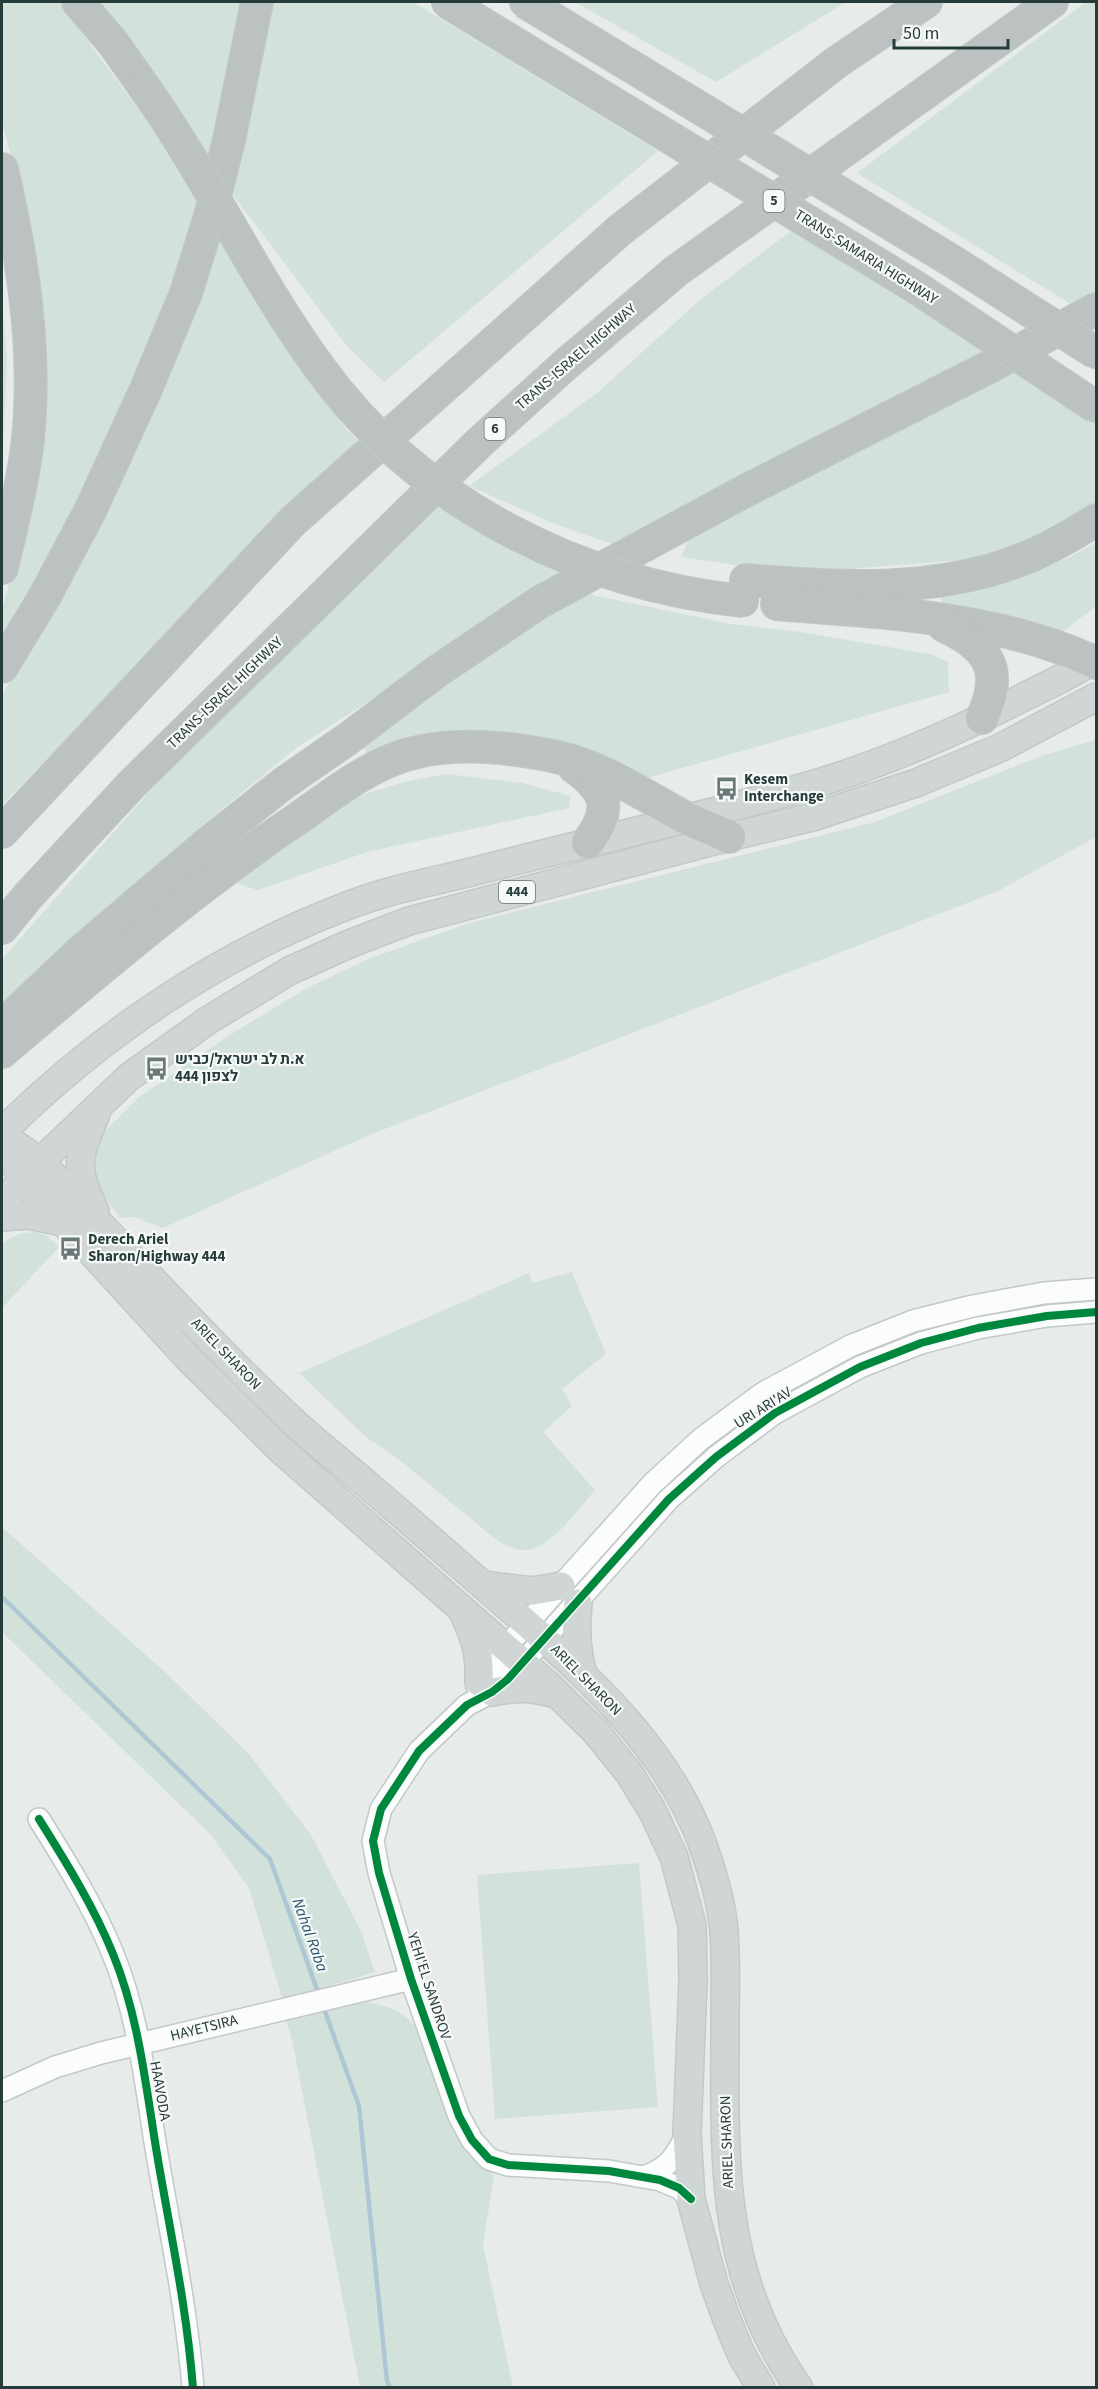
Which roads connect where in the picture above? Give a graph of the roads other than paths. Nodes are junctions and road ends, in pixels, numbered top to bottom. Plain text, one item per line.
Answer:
1 (78, 2) edge
2 (257, 2) edge
3 (447, 2) edge
4 (525, 2) edge
5 (926, 2) edge
6 (1052, 2) edge
7 (2, 169) edge
8 (1096, 309) edge
9 (1096, 353) edge
10 (1096, 407) edge
11 (1096, 520) edge
12 (2, 568) edge
13 (745, 590) junction
14 (897, 614) junction
15 (1095, 661) edge
16 (2, 668) edge
17 (1096, 698) edge
18 (1096, 715) edge
19 (982, 718) junction
20 (1000, 748) junction
21 (558, 757) junction
22 (687, 818) junction
23 (2, 832) edge
24 (729, 837) junction
25 (588, 842) junction
26 (2, 928) edge
27 (2, 1026) edge
28 (2, 1052) edge
29 (102, 1102) junction
30 (2, 1135) edge
31 (31, 1171) junction
32 (2, 1203) edge
33 (2, 1217) edge
34 (63, 1222) junction
35 (103, 1225) junction
36 (1096, 1289) edge
37 (1096, 1312) edge
38 (483, 1586) junction
39 (569, 1594) junction
40 (461, 1608) junction
41 (536, 1632) junction
42 (514, 1656) junction
43 (583, 1675) junction
44 (479, 1693) junction
45 (558, 1695) junction
46 (39, 1819) dead end
47 (411, 1979) junction
48 (137, 2044) junction
49 (2, 2091) edge
50 (687, 2134) junction
51 (644, 2177) junction
52 (691, 2199) junction
53 (193, 2388) edge
54 (761, 2388) edge
55 (799, 2388) edge

1 - 13 highway, bridge
2 - 16 highway
3 - 10 highway, TRANS-SAMARIA HIGHWAY / 5, bridge
4 - 9 highway, bridge
5 - 23 highway
6 - 26 highway, TRANS-ISRAEL HIGHWAY / 6
7 - 12 highway
8 - 27 highway
11 - 13 highway
13 - 14 highway
14 - 15 highway
14 - 19 highway
15 - 19 main road, 444
17 - 20 main road, 444
18 - 20 main road
19 - 22 main road, 444
20 - 24 main road, 444
21 - 22 highway
21 - 25 highway
21 - 28 highway
22 - 24 highway
22 - 25 main road, 444
24 - 29 main road, 444
25 - 30 main road, 444
29 - 31 main road, 444
29 - 35 main road
30 - 31 main road, ARIEL SHARON
31 - 32 main road, 444
31 - 34 main road, ARIEL SHARON
31 - 35 main road, ARIEL SHARON
33 - 34 main road
34 - 40 main road, ARIEL SHARON
35 - 38 main road, ARIEL SHARON
36 - 39 street, URI ARI'AV
37 - 39 street, URI ARI'AV
38 - 39 main road
38 - 41 main road, ARIEL SHARON
39 - 41 street, URI ARI'AV
39 - 43 main road
40 - 42 main road, ARIEL SHARON
40 - 44 main road
41 - 42 street, URI ARI'AV
41 - 43 main road, ARIEL SHARON
42 - 44 street, YEHI'EL SANDROV
42 - 45 main road, ARIEL SHARON
43 - 55 main road, ARIEL SHARON
44 - 45 main road
44 - 47 street, YEHI'EL SANDROV
45 - 50 main road, ARIEL SHARON
46 - 48 street, HAAVODA
47 - 48 street, HAYETSIRA
47 - 51 street, YEHI'EL SANDROV
48 - 49 street, HAYETSIRA
48 - 53 street, HAAVODA
50 - 51 street
50 - 52 main road, ARIEL SHARON
51 - 52 street, YEHI'EL SANDROV
52 - 54 main road, ARIEL SHARON

